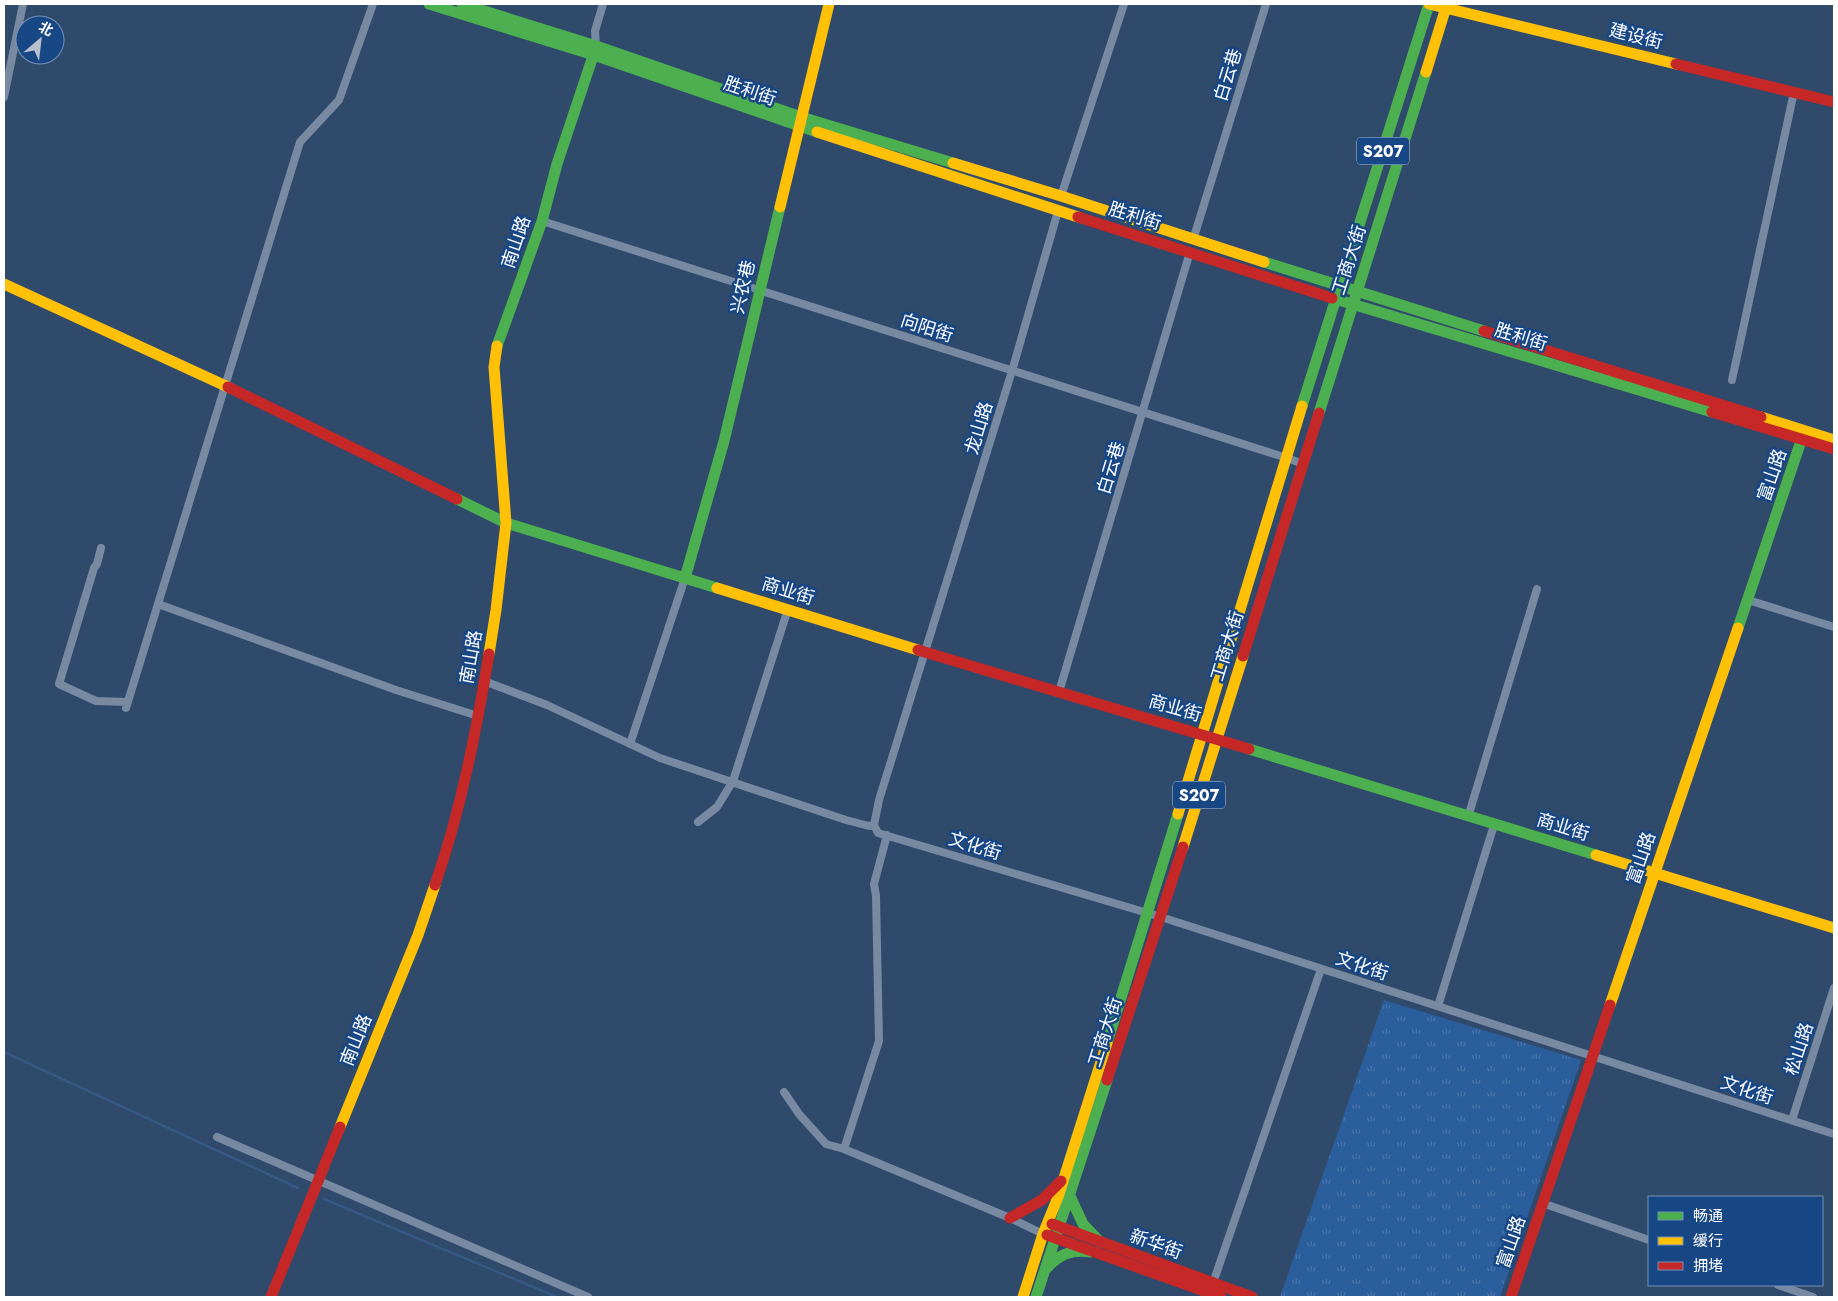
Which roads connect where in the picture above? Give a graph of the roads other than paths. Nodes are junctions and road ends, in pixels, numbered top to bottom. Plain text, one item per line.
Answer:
1 (23, 4) edge
2 (373, 4) edge
3 (429, 4) edge
4 (462, 4) edge
5 (602, 4) edge
6 (829, 4) edge
7 (1124, 4) edge
8 (1266, 4) edge
9 (1429, 4) edge
10 (1446, 6) edge
11 (595, 51) junction
12 (1794, 92) junction
13 (4, 97) edge
14 (1834, 102) edge
15 (800, 122) junction
16 (1061, 196) junction
17 (1058, 211) junction
18 (542, 221) junction
19 (1193, 240) junction
20 (1190, 252) junction
21 (4, 284) edge
22 (1340, 285) junction
23 (760, 291) junction
24 (1357, 292) junction
25 (1335, 298) junction
26 (1353, 304) junction
27 (1012, 371) junction
28 (1732, 380) dead end
29 (1143, 413) junction
30 (1804, 435) junction
31 (1834, 440) edge
32 (1834, 449) edge
33 (1287, 458) junction
34 (1303, 464) junction
35 (506, 523) junction
36 (101, 548) dead end
37 (685, 578) junction
38 (1537, 589) dead end
39 (1748, 600) junction
40 (158, 604) junction
41 (788, 609) junction
42 (1834, 627) edge
43 (926, 652) junction
44 (484, 681) junction
45 (1059, 692) junction
46 (478, 716) junction
47 (1202, 734) junction
48 (1217, 738) junction
49 (630, 744) junction
50 (733, 781) junction
51 (1468, 817) junction
52 (698, 822) dead end
53 (1494, 824) junction
54 (874, 825) junction
55 (887, 836) junction
56 (1655, 874) junction
57 (1148, 914) junction
58 (1161, 917) junction
59 (1834, 928) edge
60 (1321, 969) junction
61 (1834, 988) edge
62 (1438, 1006) junction
63 (1592, 1055) junction
64 (784, 1092) dead end
65 (1792, 1120) junction
66 (1834, 1134) edge
67 (216, 1137) dead end
68 (844, 1149) junction
69 (1064, 1177) junction
70 (318, 1181) junction
71 (1070, 1196) junction
72 (1542, 1202) junction
73 (1010, 1218) junction
74 (1059, 1227) junction
75 (1045, 1228) junction
76 (1054, 1239) junction
77 (1648, 1240) edge
78 (1100, 1242) junction
79 (1090, 1252) junction
80 (1044, 1274) junction
81 (1212, 1283) junction
82 (1781, 1286) edge
83 (271, 1297) edge
84 (588, 1297) edge
85 (1023, 1297) edge
86 (1036, 1297) edge
87 (1220, 1297) edge
88 (1252, 1297) edge
89 (1511, 1297) edge
90 (1813, 1297) edge

1 - 13 street
2 - 40 street
3 - 11 main road, 胜利街
4 - 11 main road, 胜利街
5 - 11 street, 南山路
6 - 15 main road, 兴农巷
7 - 16 street
8 - 19 street, 白云巷
9 - 10 main road, 建设街
9 - 22 main road, 工商大街 / S207
10 - 12 main road, 建设街
10 - 24 main road, 工商大街 / S207
11 - 15 main road, 胜利街
11 - 18 main road, 南山路
12 - 14 main road, 建设街
12 - 28 street
15 - 16 main road, 胜利街
15 - 17 main road, 胜利街
15 - 23 main road, 兴农巷
16 - 19 main road, 胜利街
17 - 20 main road, 胜利街
17 - 27 street, 龙山路
18 - 23 street, 向阳街
18 - 35 main road, 南山路
19 - 22 main road, 胜利街
20 - 25 main road, 胜利街
20 - 29 street, 白云巷
21 - 35 main road, 商业街
22 - 24 main road, 胜利街
22 - 25 main road, 工商大街 / S207
23 - 27 street, 向阳街
23 - 37 main road, 兴农巷
24 - 26 main road, 工商大街 / S207
24 - 30 main road, 胜利街
25 - 26 main road, 胜利街
25 - 33 main road, 工商大街 / S207
26 - 30 main road, 胜利街
26 - 34 main road, 工商大街 / S207
27 - 29 street, 向阳街
27 - 43 street, 龙山路
29 - 33 street, 向阳街
29 - 45 street, 白云巷
30 - 31 main road, 胜利街
30 - 32 main road, 胜利街
30 - 39 main road, 富山路
33 - 34 street, 向阳街
33 - 47 main road, 工商大街 / S207
34 - 48 main road, 工商大街 / S207
35 - 37 main road, 商业街
35 - 44 main road, 南山路
36 - 40 street
37 - 41 main road, 商业街
37 - 49 street
38 - 51 street
39 - 42 street
39 - 56 main road, 富山路
40 - 46 street
41 - 43 main road, 商业街
41 - 50 street
43 - 45 main road, 商业街
43 - 54 street, 龙山路
44 - 46 main road, 南山路
44 - 49 street
45 - 47 main road, 商业街
46 - 70 main road, 南山路
47 - 48 main road, 商业街
47 - 57 main road, 工商大街 / S207
48 - 51 main road, 商业街
48 - 58 main road, 工商大街 / S207
49 - 50 street
50 - 52 street
50 - 54 street
51 - 53 main road, 商业街
53 - 56 main road, 商业街
53 - 62 street
54 - 55 street, 文化街
55 - 57 street, 文化街
55 - 68 street
56 - 59 main road, 商业街
56 - 63 main road, 富山路
57 - 58 street, 文化街
57 - 69 main road, 工商大街 / S207
58 - 60 street, 文化街
58 - 71 main road, 工商大街 / S207
60 - 62 street, 文化街
60 - 81 street
61 - 65 street, 松山路
62 - 63 street, 文化街
63 - 65 street, 文化街
63 - 72 main road, 富山路
64 - 68 street
65 - 66 street, 文化街
67 - 70 street
68 - 73 street
69 - 73 main road
69 - 75 main road, 工商大街 / S207
70 - 83 main road, 南山路
70 - 84 street
71 - 74 main road, 工商大街 / S207
71 - 78 main road
72 - 77 street
72 - 89 main road, 富山路
73 - 75 street
74 - 75 main road, 新华街
74 - 76 main road, 工商大街 / S207
74 - 78 main road, 新华街
75 - 76 main road, 新华街
75 - 85 main road, 工商大街 / S207
76 - 79 main road, 新华街
76 - 80 main road, 工商大街 / S207
78 - 81 main road, 新华街
79 - 80 main road
79 - 87 main road, 新华街
80 - 86 main road, 工商大街 / S207
81 - 88 main road, 新华街
82 - 90 street

